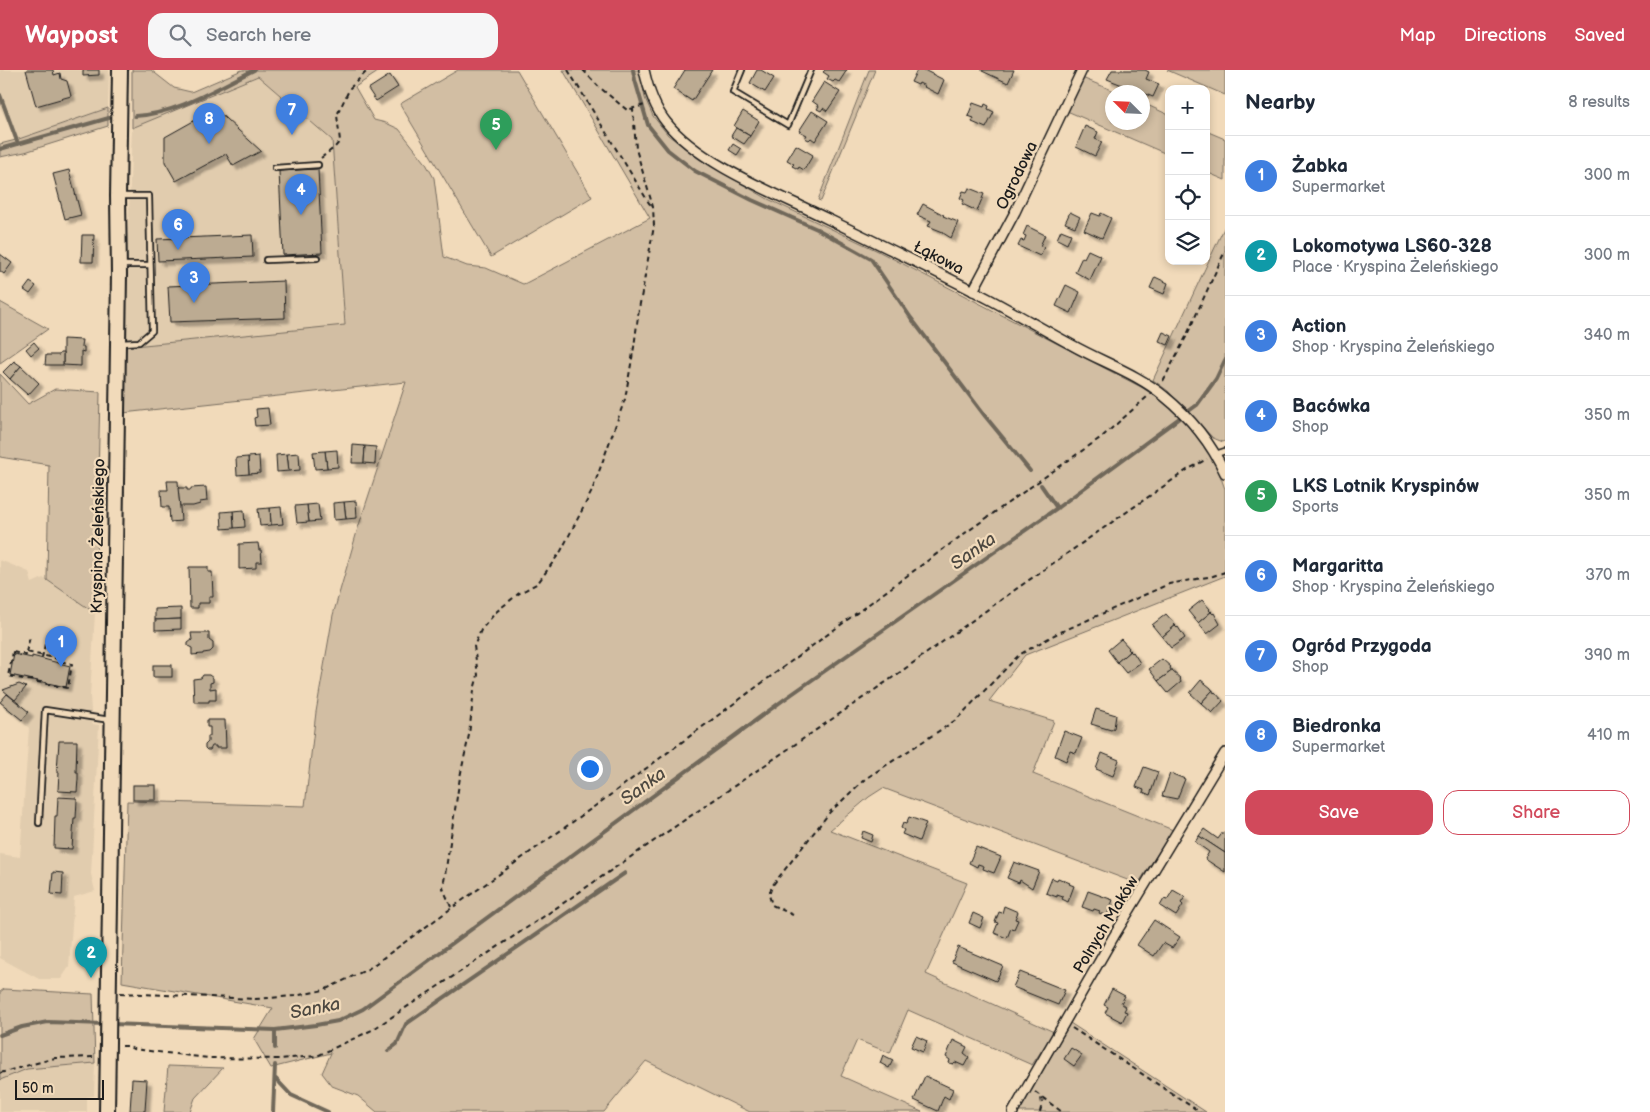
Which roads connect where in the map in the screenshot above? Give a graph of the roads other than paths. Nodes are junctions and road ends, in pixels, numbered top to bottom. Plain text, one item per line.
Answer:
1 (120, 70) edge
2 (644, 70) edge
3 (742, 70) edge
4 (811, 70) edge
5 (1082, 70) edge
6 (318, 165) road end
7 (275, 168) dead end
8 (118, 196) junction
9 (317, 258) dead end
10 (266, 260) dead end
11 (118, 265) junction
12 (150, 265) junction
13 (972, 291) junction
14 (117, 343) junction
15 (1220, 453) edge
16 (1225, 473) edge
17 (112, 720) junction
18 (1225, 753) edge
19 (39, 823) dead end
20 (106, 1112) edge
21 (1013, 1112) edge

1 - 8 main road, Kryspina Żeleńskiego
2 - 13 street, Łąkowa
3 - 4 lane
5 - 13 street, Ogrodowa
6 - 7 lane
8 - 11 main road, Kryspina Żeleńskiego
8 - 12 lane
9 - 10 lane
11 - 12 lane
11 - 14 main road, Kryspina Żeleńskiego
12 - 14 lane
13 - 15 street, Łąkowa
14 - 17 main road, Kryspina Żeleńskiego
15 - 16 street, Łąkowa
17 - 19 lane
17 - 20 main road, Kryspina Żeleńskiego
18 - 21 street, Polnych Maków

